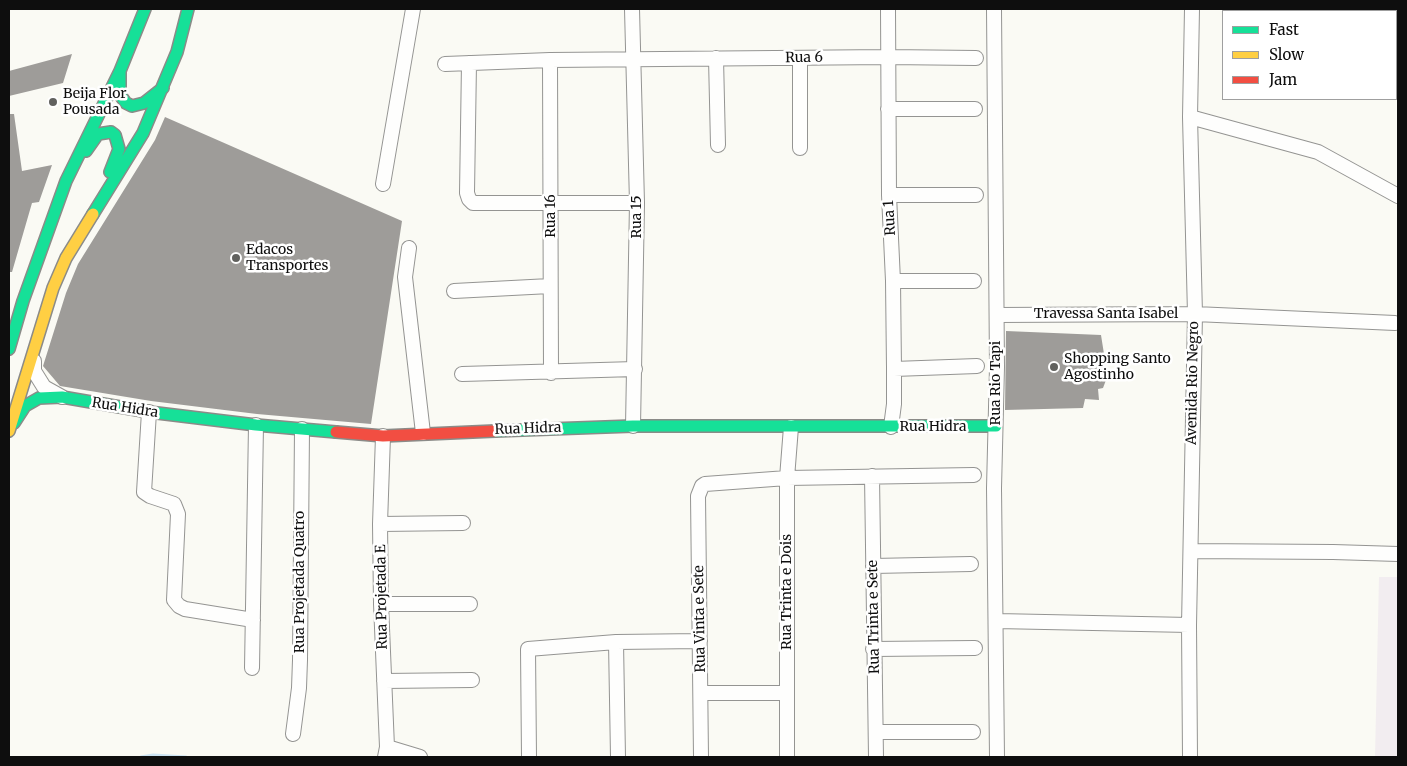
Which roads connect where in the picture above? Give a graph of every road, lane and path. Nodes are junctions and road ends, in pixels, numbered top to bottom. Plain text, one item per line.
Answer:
1 (145, 9) edge
2 (188, 9) edge
3 (413, 9) edge
4 (632, 9) edge
5 (888, 9) edge
6 (994, 9) edge
7 (1192, 9) edge
8 (888, 57) junction
9 (716, 58) junction
10 (800, 58) junction
11 (976, 58) dead end
12 (632, 59) junction
13 (550, 60) junction
14 (445, 64) dead end
15 (469, 64) junction
16 (120, 71) junction
17 (163, 88) junction
18 (888, 109) junction
19 (975, 109) dead end
20 (1190, 117) junction
21 (718, 145) dead end
22 (800, 148) dead end
23 (66, 181) junction
24 (383, 184) dead end
25 (888, 195) junction
26 (976, 195) dead end
27 (1398, 196) edge
28 (552, 203) junction
29 (637, 203) junction
30 (95, 209) junction
31 (409, 248) dead end
32 (893, 281) junction
33 (974, 281) dead end
34 (550, 286) junction
35 (454, 291) dead end
36 (1195, 314) junction
37 (997, 315) junction
38 (1395, 323) dead end
39 (35, 346) junction
40 (9, 349) edge
41 (978, 366) dead end
42 (635, 369) junction
43 (894, 369) junction
44 (551, 373) junction
45 (462, 374) dead end
46 (62, 397) junction
47 (149, 412) junction
48 (256, 425) junction
49 (633, 426) junction
50 (996, 426) junction
51 (791, 427) junction
52 (891, 427) junction
53 (9, 429) edge
54 (302, 429) junction
55 (423, 432) junction
56 (383, 436) junction
57 (974, 475) dead end
58 (872, 476) junction
59 (787, 478) junction
60 (463, 523) dead end
61 (380, 524) junction
62 (1191, 552) junction
63 (1398, 554) edge
64 (972, 564) dead end
65 (873, 566) junction
66 (381, 604) junction
67 (470, 604) dead end
68 (253, 620) junction
69 (997, 621) junction
70 (1189, 625) junction
71 (700, 641) junction
72 (616, 642) junction
73 (975, 648) dead end
74 (873, 649) junction
75 (252, 668) dead end
76 (472, 680) dead end
77 (384, 681) junction
78 (787, 693) junction
79 (701, 694) junction
80 (876, 732) junction
81 (973, 732) dead end
82 (293, 734) dead end
83 (386, 752) edge
84 (420, 757) edge
85 (529, 757) edge
86 (618, 757) edge
87 (701, 757) edge
88 (787, 757) edge
89 (876, 757) edge
90 (997, 757) edge
91 (1190, 757) edge

1 - 16 main road
2 - 17 main road
3 - 24 street
4 - 12 street, Rua 15
5 - 8 street, Rua 1
6 - 37 street, Rua Rio Tapi
7 - 20 street, Avenida Rio Negro
8 - 10 street, Rua 6
8 - 11 street, Rua 6
8 - 18 street, Rua 1
9 - 10 street, Rua 6
9 - 12 street, Rua 6
9 - 21 street
10 - 22 street
12 - 13 street, Rua 6
12 - 29 street, Rua 15
13 - 15 street, Rua 6
13 - 28 street, Rua 16
14 - 15 street, Rua 6
15 - 28 street
16 - 17 main road
16 - 23 main road
17 - 30 main road
18 - 19 street
18 - 25 street, Rua 1
20 - 27 street
20 - 36 street, Avenida Rio Negro
23 - 30 main road
23 - 40 main road
25 - 26 street
25 - 32 street, Rua 1
28 - 29 street
28 - 34 street, Rua 16
29 - 42 street, Rua 15
30 - 39 main road
31 - 55 street
32 - 33 street
32 - 43 street, Rua 1
34 - 35 street
34 - 44 street, Rua 16
36 - 37 street, Travessa Santa Isabel
36 - 38 street, Travessa Santa Isabel
36 - 62 street, Avenida Rio Negro
37 - 50 street, Rua Rio Tapi
39 - 46 street, Rua Hidra
39 - 53 main road
41 - 43 street
42 - 44 street
42 - 49 street, Rua 15
43 - 52 street, Rua 1
44 - 45 street
46 - 47 main road, Rua Hidra
46 - 53 main road, Rua Hidra
47 - 48 main road, Rua Hidra
47 - 68 street
48 - 54 main road, Rua Hidra
48 - 68 street
49 - 51 main road, Rua Hidra
49 - 55 main road, Rua Hidra
50 - 52 main road, Rua Hidra
50 - 69 street, Rua Rio Tapi
51 - 52 main road, Rua Hidra
51 - 59 street, Rua Trinta e Dois
54 - 56 main road, Rua Hidra
54 - 82 street, Rua Projetada Quatro
55 - 56 main road, Rua Hidra
56 - 61 street, Rua Projetada E
57 - 58 street
58 - 59 street
58 - 65 street, Rua Trinta e Sete
59 - 71 street, Rua Vinta e Sete
59 - 78 street, Rua Trinta e Dois
60 - 61 street
61 - 66 street, Rua Projetada E
62 - 63 street
62 - 70 street, Avenida Rio Negro
64 - 65 street
65 - 74 street, Rua Trinta e Sete
66 - 67 street
66 - 77 street, Rua Projetada E
68 - 75 street
69 - 70 street
69 - 90 street, Rua Rio Tapi
70 - 91 street, Avenida Rio Negro
71 - 72 street
71 - 79 street, Rua Vinta e Sete
72 - 85 street
72 - 86 street
73 - 74 street
74 - 80 street, Rua Trinta e Sete
76 - 77 street
77 - 83 street, Rua Projetada E
78 - 79 street
78 - 88 street, Rua Trinta e Dois
79 - 87 street, Rua Vinta e Sete
80 - 81 street
80 - 89 street, Rua Trinta e Sete
83 - 84 street

